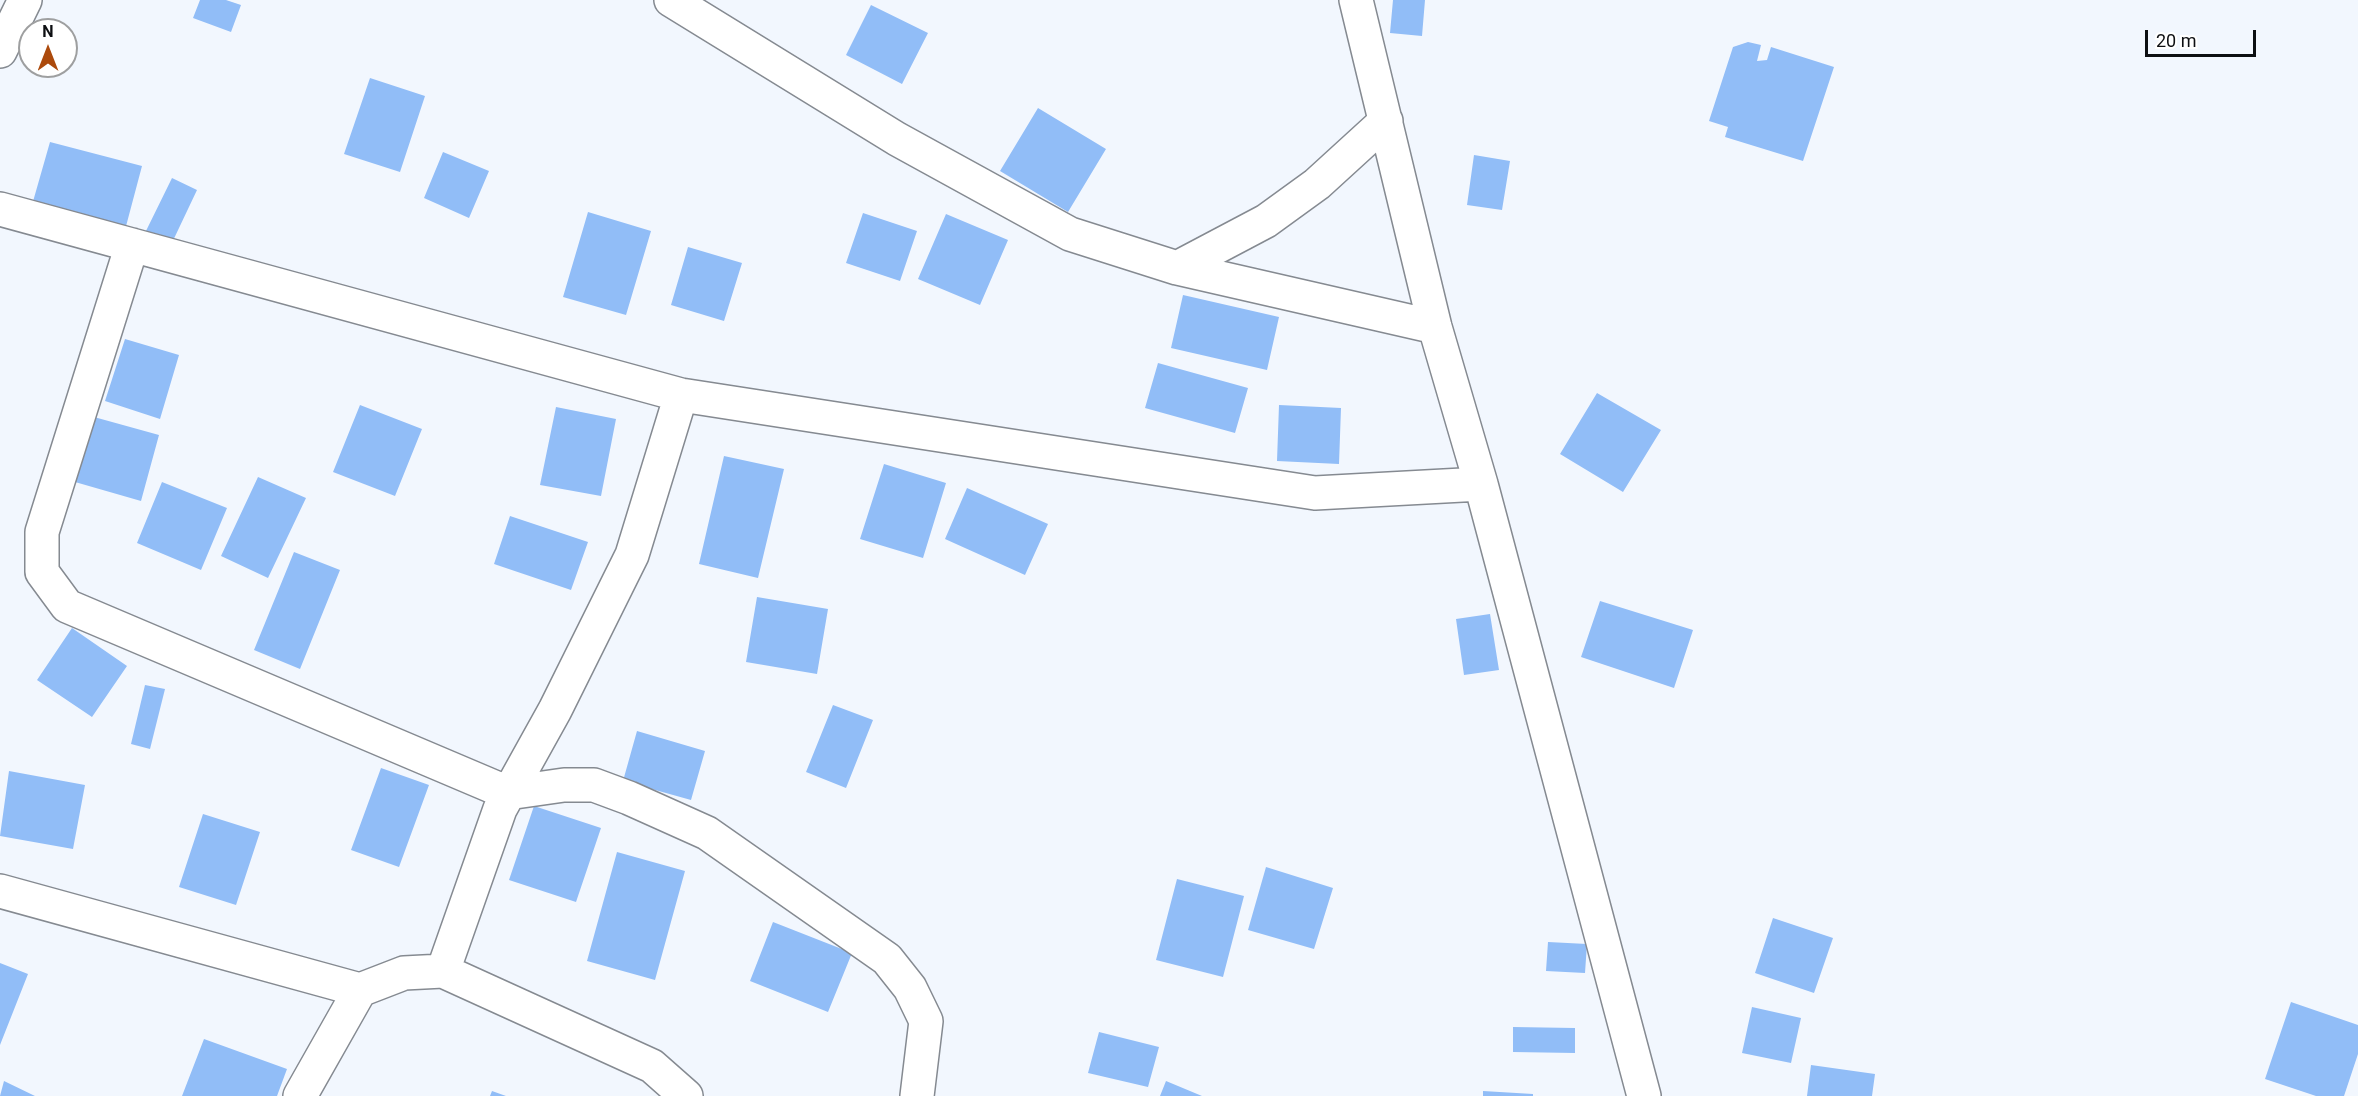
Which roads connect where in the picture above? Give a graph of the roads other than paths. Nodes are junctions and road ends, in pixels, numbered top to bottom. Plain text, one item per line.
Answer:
1 (25, 0) edge
2 (671, 0) edge
3 (1356, 0) edge
4 (0, 51) edge
5 (1386, 121) junction
6 (0, 209) edge
7 (132, 245) junction
8 (1177, 268) junction
9 (1435, 327) junction
10 (681, 395) junction
11 (1481, 483) junction
12 (508, 793) junction
13 (0, 891) edge
14 (443, 971) junction
15 (360, 990) junction
16 (300, 1096) edge
17 (686, 1096) edge
18 (918, 1096) edge
19 (1644, 1096) edge

1 - 4 street
2 - 8 street
3 - 5 street
5 - 8 street
5 - 9 street
6 - 7 street
7 - 10 street
7 - 12 street
8 - 9 street
9 - 11 street
10 - 11 street
10 - 12 street
11 - 19 street
12 - 14 street
12 - 18 street
13 - 15 street
14 - 15 street
14 - 17 street
15 - 16 street

